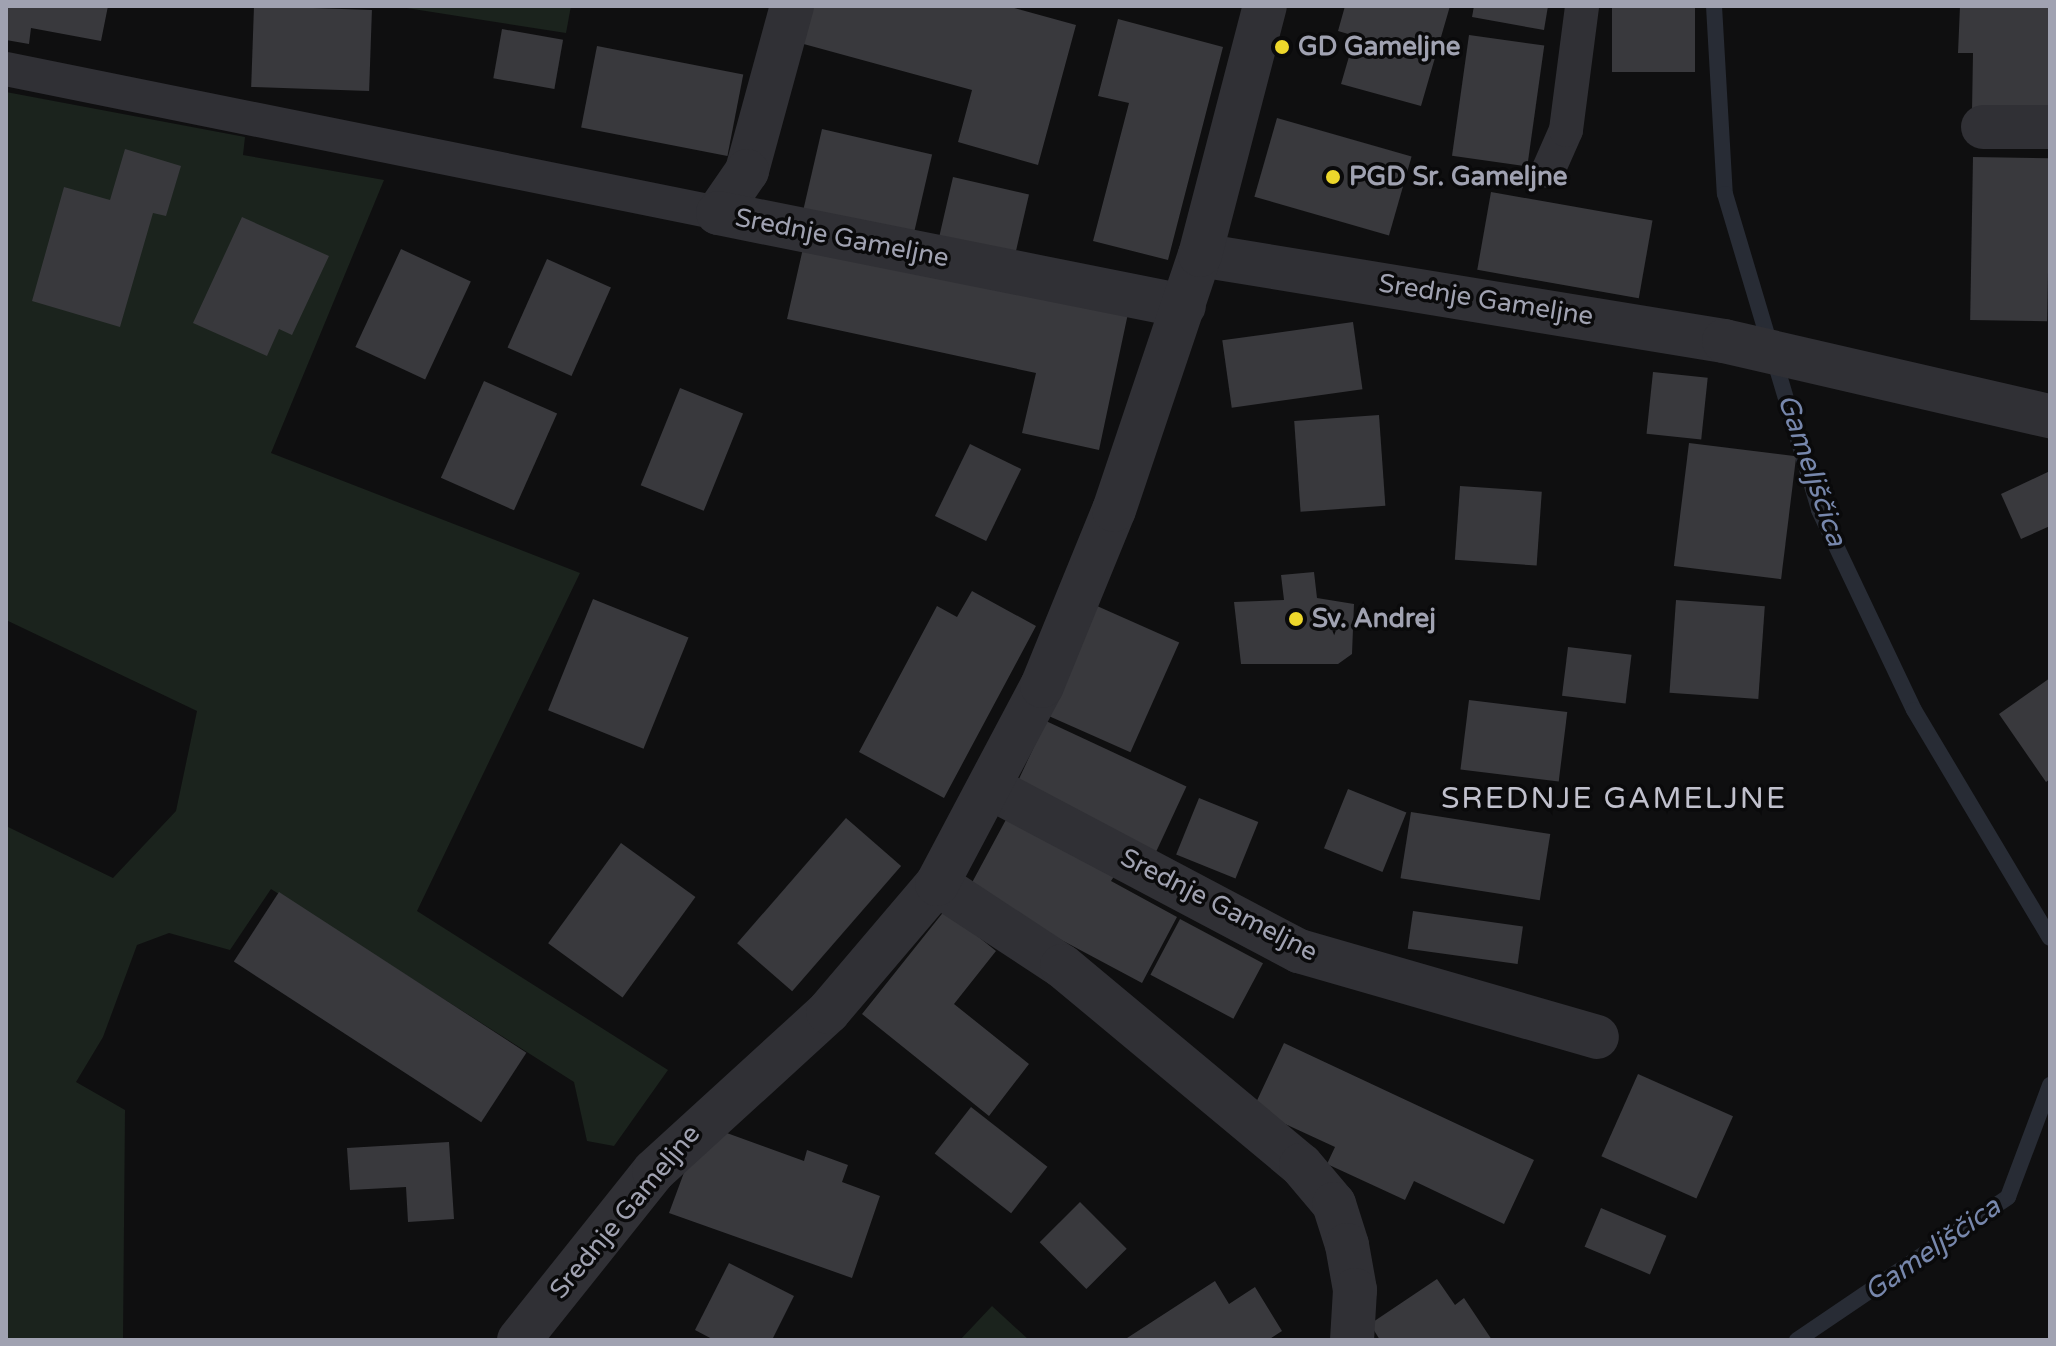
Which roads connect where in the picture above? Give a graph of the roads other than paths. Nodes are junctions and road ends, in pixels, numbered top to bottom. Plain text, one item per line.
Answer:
1 (792, 6) edge
2 (1265, 6) edge
3 (1582, 6) edge
4 (6, 69) edge
5 (1983, 127) dead end
6 (2050, 127) edge
7 (1548, 171) dead end
8 (718, 213) junction
9 (1200, 255) junction
10 (1184, 306) junction
11 (2050, 416) edge
12 (989, 787) junction
13 (937, 884) junction
14 (1597, 1037) dead end
15 (519, 1340) edge
16 (1352, 1340) edge

1 - 8 street, Srednje Gameljne
2 - 9 street, Srednje Gameljne
3 - 7 lane
4 - 8 lane
5 - 6 street
8 - 10 street, Srednje Gameljne
9 - 10 street, Srednje Gameljne
9 - 11 street, Srednje Gameljne
10 - 12 street, Srednje Gameljne
12 - 13 street, Srednje Gameljne
12 - 14 street, Srednje Gameljne
13 - 15 street, Srednje Gameljne
13 - 16 street

